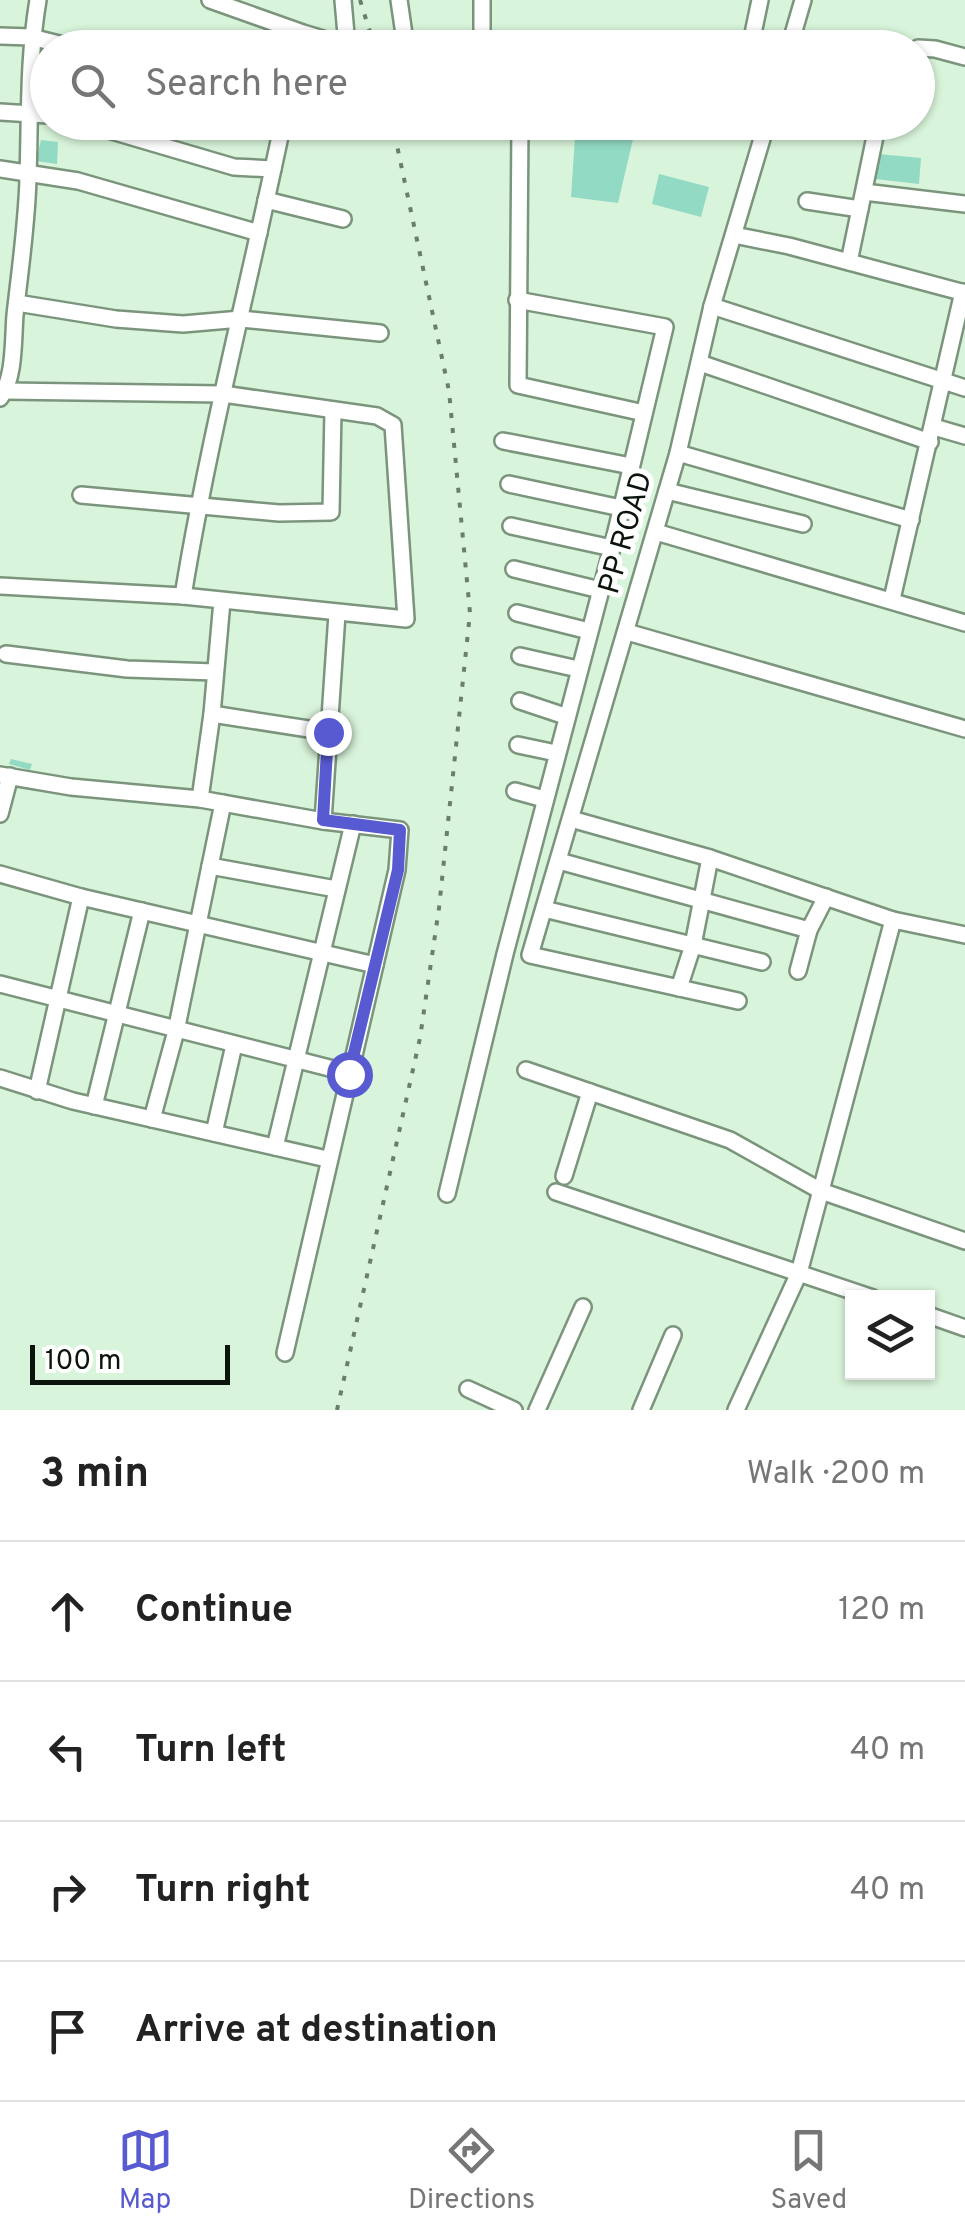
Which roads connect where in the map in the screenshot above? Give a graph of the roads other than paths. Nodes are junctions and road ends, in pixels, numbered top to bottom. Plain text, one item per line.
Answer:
1 (38, 0) edge
2 (210, 0) edge
3 (344, 0) edge
4 (400, 0) edge
5 (482, 0) edge
6 (760, 0) edge
7 (803, 0) edge
8 (33, 30) edge
9 (278, 30) edge
10 (348, 30) edge
11 (404, 30) edge
12 (482, 30) edge
13 (754, 30) edge
14 (794, 30) edge
15 (0, 36) edge
16 (30, 38) edge
17 (935, 48) edge
18 (965, 57) edge
19 (30, 76) edge
20 (0, 112) edge
21 (28, 113) junction
22 (142, 140) edge
23 (279, 140) edge
24 (520, 140) edge
25 (762, 140) edge
26 (874, 140) edge
27 (0, 169) edge
28 (273, 169) junction
29 (28, 172) junction
30 (864, 192) junction
31 (266, 200) junction
32 (807, 201) dead end
33 (965, 204) edge
34 (860, 210) junction
35 (342, 218) dead end
36 (259, 233) junction
37 (734, 234) junction
38 (849, 262) junction
39 (964, 293) edge
40 (516, 300) junction
41 (17, 303) junction
42 (712, 306) junction
43 (962, 316) edge
44 (241, 318) junction
45 (380, 333) dead end
46 (700, 363) junction
47 (944, 382) junction
48 (965, 388) edge
49 (3, 394) edge
50 (224, 394) junction
51 (333, 410) junction
52 (644, 412) junction
53 (932, 435) junction
54 (965, 436) edge
55 (503, 441) dead end
56 (678, 453) junction
57 (631, 466) junction
58 (509, 484) dead end
59 (668, 491) junction
60 (81, 495) dead end
61 (198, 503) junction
62 (621, 508) junction
63 (911, 520) junction
64 (803, 524) dead end
65 (511, 526) dead end
66 (656, 532) junction
67 (612, 548) junction
68 (514, 569) dead end
69 (0, 586) edge
70 (600, 590) junction
71 (183, 596) junction
72 (892, 599) junction
73 (222, 601) junction
74 (337, 614) junction
75 (518, 614) dead end
76 (965, 623) edge
77 (589, 630) junction
78 (627, 632) junction
79 (6, 654) dead end
80 (520, 656) dead end
81 (578, 669) junction
82 (215, 672) junction
83 (520, 702) dead end
84 (212, 714) junction
85 (565, 716) junction
86 (965, 729) edge
87 (328, 732) junction
88 (518, 745) dead end
89 (556, 753) junction
90 (5, 775) edge
91 (515, 791) dead end
92 (200, 798) junction
93 (544, 799) junction
94 (223, 803) junction
95 (0, 814) edge
96 (571, 819) junction
97 (323, 820) junction
98 (352, 824) junction
99 (710, 858) junction
100 (559, 860) junction
101 (210, 866) junction
102 (0, 874) edge
103 (336, 888) junction
104 (81, 896) junction
105 (826, 897) junction
106 (703, 900) junction
107 (544, 908) junction
108 (142, 911) junction
109 (893, 920) junction
110 (201, 924) junction
111 (809, 930) junction
112 (965, 935) edge
113 (692, 945) junction
114 (320, 952) junction
115 (762, 962) dead end
116 (375, 965) junction
117 (798, 971) dead end
118 (0, 984) edge
119 (678, 988) junction
120 (57, 1001) junction
121 (738, 1001) dead end
122 (117, 1016) junction
123 (176, 1031) junction
124 (234, 1045) junction
125 (294, 1060) junction
126 (526, 1070) dead end
127 (349, 1074) junction
128 (0, 1078) edge
129 (37, 1091) junction
130 (590, 1092) junction
131 (94, 1106) junction
132 (152, 1120) junction
133 (214, 1133) junction
134 (276, 1147) junction
135 (328, 1159) junction
136 (821, 1192) junction
137 (447, 1194) dead end
138 (965, 1242) edge
139 (799, 1274) junction
140 (848, 1290) edge
141 (583, 1307) dead end
142 (935, 1318) edge
143 (965, 1328) edge
144 (673, 1335) dead end
145 (284, 1353) dead end
146 (468, 1389) dead end
147 (514, 1410) edge
148 (537, 1410) edge
149 (641, 1410) edge
150 (736, 1410) edge

1 - 8 street
2 - 9 street
3 - 10 street
4 - 11 street
5 - 12 street
6 - 13 street
7 - 14 street
15 - 16 street
17 - 18 street
19 - 21 street
20 - 21 street
21 - 29 street
22 - 28 street
23 - 28 street
24 - 40 street
25 - 37 street, PP ROAD
26 - 30 street
27 - 29 street
28 - 31 street
29 - 36 street
29 - 41 street
30 - 33 street
30 - 34 street
31 - 35 street
31 - 36 street
32 - 34 street
34 - 38 street
36 - 44 street
37 - 38 street
37 - 42 street, PP ROAD
38 - 39 street
39 - 43 street
40 - 52 street
40 - 52 street
41 - 44 street
41 - 49 street
42 - 46 street, PP ROAD
42 - 47 street
43 - 47 street
44 - 45 street
44 - 50 street
46 - 53 street
46 - 56 street, PP ROAD
47 - 48 street
47 - 53 street
49 - 50 street
50 - 51 street
50 - 61 street
51 - 61 street
51 - 74 street
52 - 57 street
53 - 54 street
53 - 63 street
55 - 57 street
56 - 59 street, PP ROAD
56 - 63 street
57 - 62 street
58 - 62 street
59 - 64 street
59 - 66 street, PP ROAD
60 - 61 street
61 - 71 street
62 - 67 street
63 - 72 street
65 - 67 street
66 - 72 street
66 - 78 street, PP ROAD
67 - 70 street
68 - 70 street
69 - 71 street
70 - 77 street
71 - 73 street
72 - 76 street
73 - 74 street
73 - 82 street
74 - 87 street
75 - 77 street
77 - 81 street
78 - 86 street
78 - 96 street, PP ROAD
79 - 82 street
80 - 81 street
81 - 85 street
82 - 84 street
83 - 85 street
84 - 87 street
84 - 92 street
85 - 89 street
87 - 97 street
88 - 89 street
89 - 93 street
90 - 92 street
90 - 95 street
91 - 93 street
92 - 94 street
93 - 137 street
94 - 97 street
94 - 101 street
96 - 99 street
96 - 100 street, PP ROAD
97 - 98 street
98 - 103 street
98 - 116 street
99 - 105 street
99 - 106 street
100 - 106 street
100 - 107 street, PP ROAD
101 - 103 street
101 - 110 street
102 - 104 street
103 - 114 street
104 - 108 street
104 - 120 street
105 - 109 street
105 - 111 street
106 - 111 street
106 - 113 street
107 - 113 street
107 - 119 street, PP ROAD
108 - 110 street
108 - 122 street
109 - 112 street
109 - 136 street
110 - 114 street
110 - 123 street
111 - 117 street
113 - 115 street
113 - 119 street
114 - 116 street
114 - 125 street
116 - 127 street
118 - 120 street
119 - 121 street
120 - 122 street
120 - 129 street
122 - 123 street
122 - 131 street
123 - 124 street
123 - 132 street
124 - 125 street
124 - 133 street
125 - 127 street
125 - 134 street
126 - 130 street
127 - 135 street
128 - 129 street
129 - 131 street
130 - 136 street
130 - 139 street
131 - 132 street
132 - 133 street
133 - 134 street
134 - 135 street
135 - 145 street
136 - 138 street
136 - 139 street
139 - 140 street
139 - 150 street
141 - 148 street
142 - 143 street
144 - 149 street
146 - 147 street

